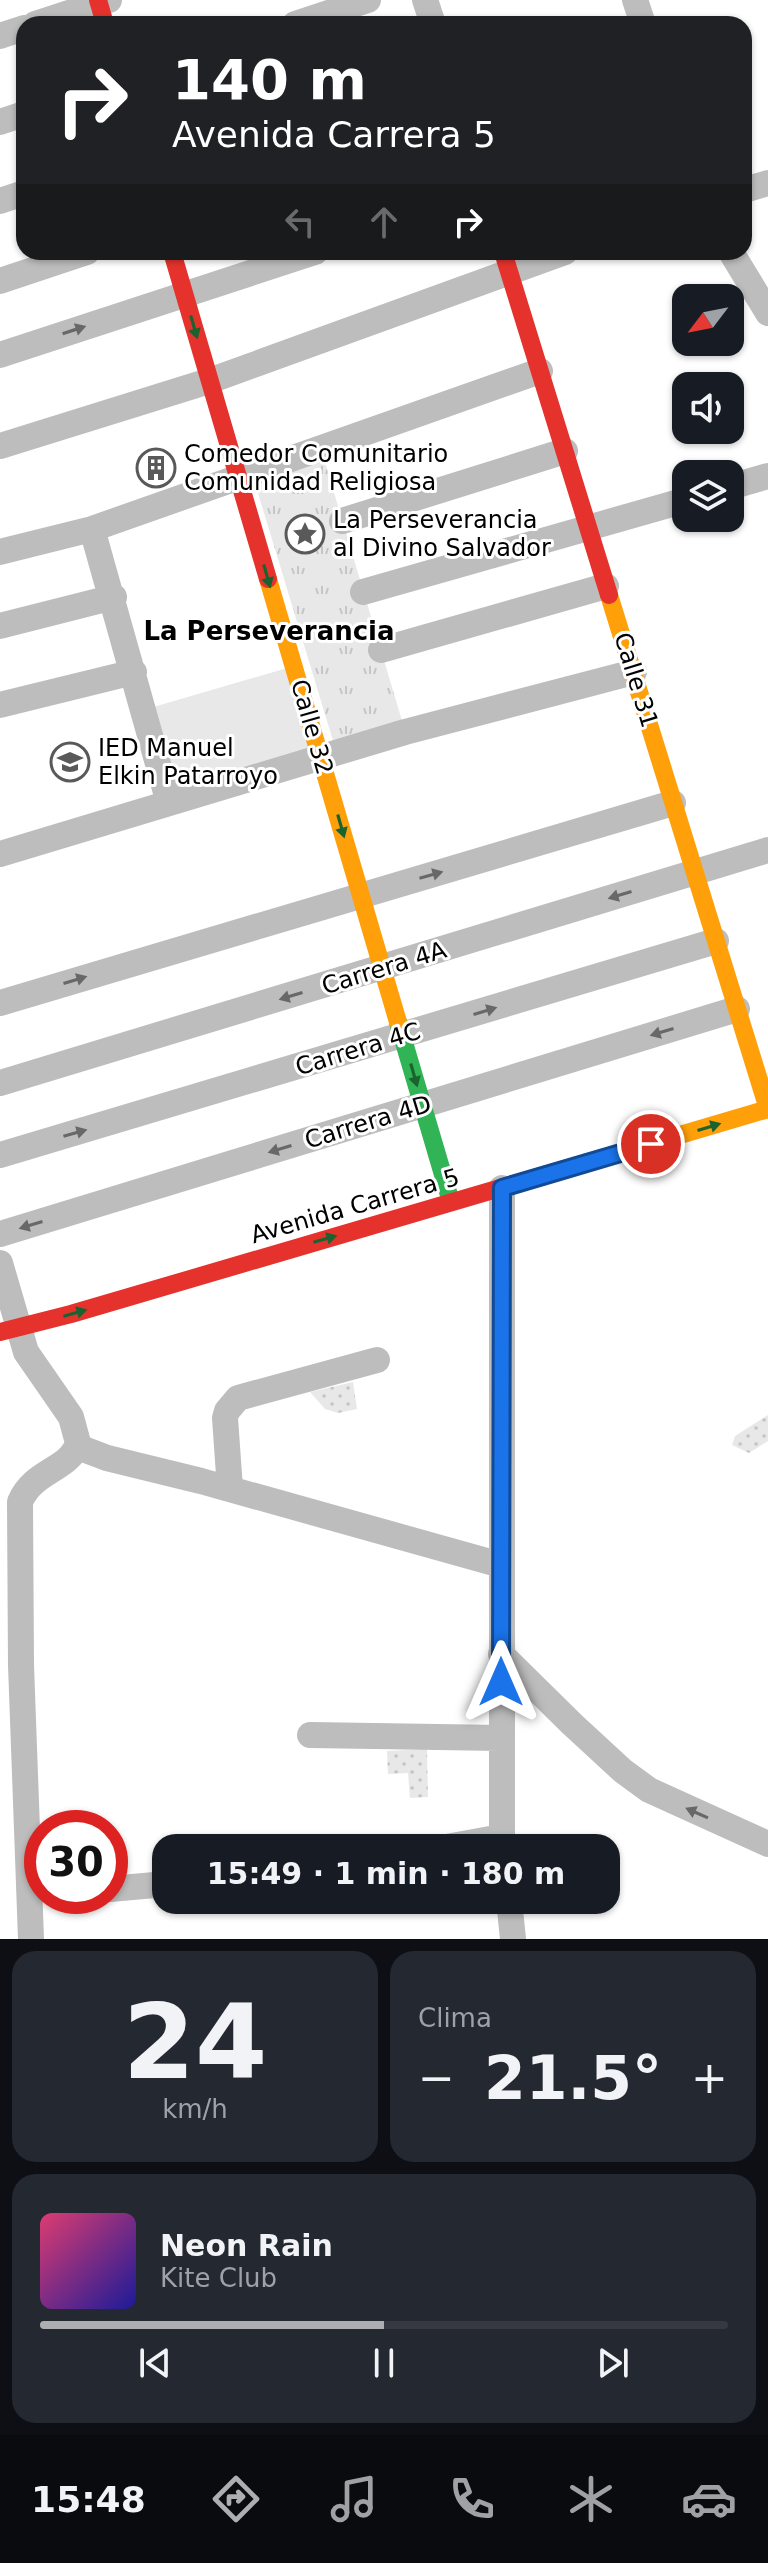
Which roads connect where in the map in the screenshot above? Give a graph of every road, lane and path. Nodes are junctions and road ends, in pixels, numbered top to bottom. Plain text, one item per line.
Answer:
1 (368, 0) edge
2 (103, 7) edge
3 (67, 16) edge
4 (319, 16) edge
5 (63, 260) edge
6 (174, 260) edge
7 (290, 260) edge
8 (736, 260) edge
9 (506, 262) edge
10 (0, 281) edge
11 (185, 294) junction
12 (768, 313) edge
13 (0, 355) edge
14 (540, 371) junction
15 (209, 381) junction
16 (0, 446) edge
17 (565, 451) junction
18 (768, 476) edge
19 (238, 477) junction
20 (744, 483) edge
21 (672, 504) edge
22 (342, 521) dead end
23 (92, 529) junction
24 (589, 529) junction
25 (0, 552) edge
26 (606, 586) junction
27 (363, 592) dead end
28 (114, 597) junction
29 (0, 626) edge
30 (381, 650) dead end
31 (134, 672) junction
32 (634, 672) junction
33 (0, 705) edge
34 (321, 757) junction
35 (169, 803) junction
36 (673, 803) junction
37 (768, 850) edge
38 (0, 854) edge
39 (694, 872) junction
40 (361, 895) junction
41 (716, 941) junction
42 (383, 968) junction
43 (0, 1003) edge
44 (737, 1009) junction
45 (403, 1036) junction
46 (0, 1083) edge
47 (423, 1105) junction
48 (768, 1109) edge
49 (0, 1155) edge
50 (502, 1188) junction
51 (451, 1202) junction
52 (0, 1234) edge
53 (0, 1263) edge
54 (9, 1330) edge
55 (377, 1360) dead end
56 (78, 1447) junction
57 (230, 1489) junction
58 (9, 1535) edge
59 (501, 1565) junction
60 (501, 1654) junction
61 (310, 1735) dead end
62 (501, 1738) junction
63 (30, 1810) edge
64 (502, 1834) edge
65 (768, 1844) edge
66 (152, 1885) edge
67 (128, 1887) edge
68 (34, 1914) edge
69 (510, 1914) edge
70 (31, 1939) edge
71 (513, 1939) edge

1 - 4 street
2 - 3 street
5 - 10 street
6 - 11 street, Calle 32
7 - 11 street
8 - 12 street
9 - 14 street, Calle 31
9 - 15 street
13 -> 11 street
11 -> 15 street, Calle 32
14 - 17 street, Calle 31
14 - 19 street
15 - 16 street
15 - 19 street, Calle 32
17 - 22 street
17 - 24 street, Calle 31
18 - 20 street
19 - 23 street
19 -> 34 street, Calle 32
21 - 24 street
23 - 25 street
23 - 28 street
24 - 26 street, Calle 31
24 - 27 street
26 - 30 street
26 - 32 street, Calle 31
28 - 29 street
28 - 31 street
31 - 33 street
31 - 35 street
32 - 34 street
32 - 36 street, Calle 31
34 - 35 street
34 -> 40 street, Calle 32
35 - 38 street
36 - 39 street, Calle 31
40 -> 36 street
37 - 39 street, Carrera 4A
39 - 41 street, Calle 31
39 -> 42 street, Carrera 4A
40 - 42 street, Calle 32
43 -> 40 street
41 - 44 street, Calle 31
45 -> 41 street, Carrera 4C
42 - 45 street, Calle 32
42 -> 46 street, Carrera 4A
44 -> 47 street, Carrera 4D
44 - 48 street, Calle 31
45 -> 47 street, Calle 32
49 -> 45 street, Carrera 4C
47 - 51 street, Calle 32
47 -> 52 street, Carrera 4D
50 -> 48 street, Avenida Carrera 5
50 - 51 street, Avenida Carrera 5
50 - 59 street
54 -> 51 street, Avenida Carrera 5
53 - 54 street
54 - 56 street
55 - 57 street
56 - 57 street
56 - 58 street
57 - 59 street
58 - 63 street
59 - 60 street
60 - 62 street
65 -> 60 street
61 - 62 street
62 - 64 street
66 - 67 street
68 - 70 street
69 - 71 street

